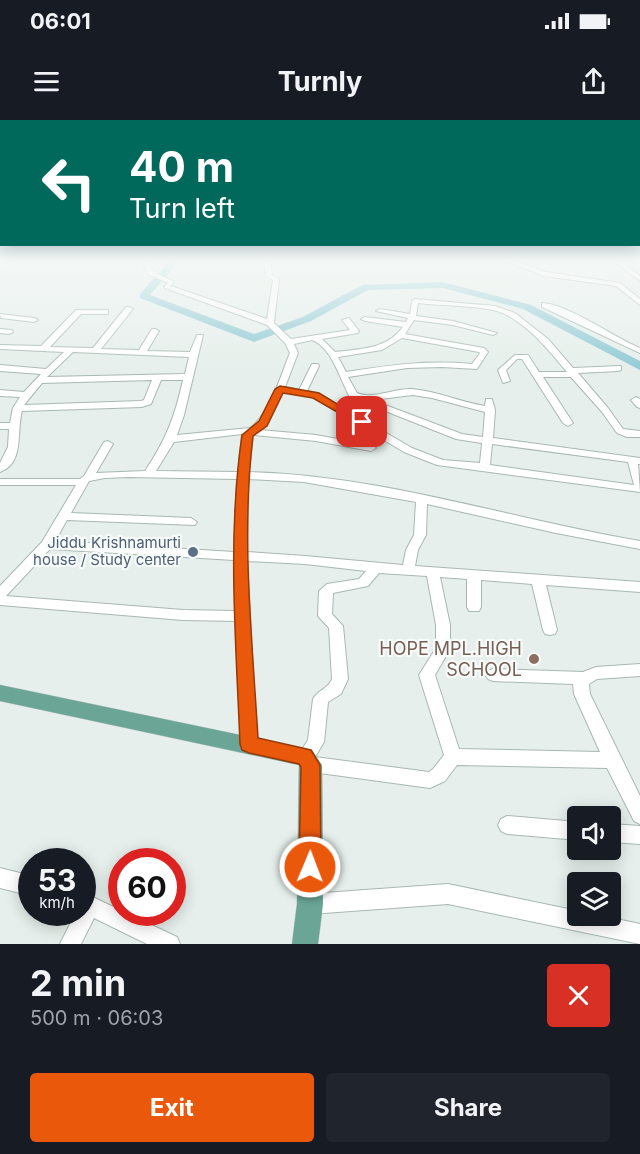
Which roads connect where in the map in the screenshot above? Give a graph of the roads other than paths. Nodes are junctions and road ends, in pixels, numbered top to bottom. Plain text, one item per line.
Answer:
1 (200, 298) edge
2 (273, 298) edge
3 (545, 305) dead end
4 (12, 309) dead end
5 (129, 309) dead end
6 (105, 312) dead end
7 (380, 312) dead end
8 (1, 316) edge
9 (365, 319) dead end
10 (34, 320) dead end
11 (346, 320) dead end
12 (411, 320) junction
13 (270, 323) junction
14 (0, 331) edge
15 (155, 331) dead end
16 (9, 332) dead end
17 (493, 333) dead end
18 (401, 336) junction
19 (200, 337) dead end
20 (315, 338) junction
21 (288, 341) junction
22 (446, 344) junction
23 (0, 347) edge
24 (43, 349) junction
25 (72, 349) junction
26 (96, 350) junction
27 (640, 351) edge
28 (141, 352) junction
29 (192, 355) junction
30 (333, 355) junction
31 (442, 364) junction
32 (315, 366) dead end
33 (0, 368) edge
34 (618, 368) dead end
35 (49, 372) junction
36 (572, 373) junction
37 (343, 375) junction
38 (536, 375) junction
39 (187, 377) junction
40 (157, 378) junction
41 (42, 380) junction
42 (507, 381) dead end
43 (280, 389) junction
44 (302, 392) junction
45 (0, 393) edge
46 (27, 395) junction
47 (361, 399) junction
48 (18, 408) junction
49 (568, 423) dead end
50 (0, 426) edge
51 (14, 426) junction
52 (251, 432) junction
53 (640, 434) edge
54 (171, 439) junction
55 (488, 442) junction
56 (108, 444) dead end
57 (371, 448) dead end
58 (636, 461) edge
59 (484, 467) junction
60 (0, 469) edge
61 (148, 475) junction
62 (242, 476) junction
63 (85, 480) junction
64 (0, 482) edge
65 (640, 487) edge
66 (422, 500) junction
67 (65, 516) junction
68 (191, 522) dead end
69 (47, 545) junction
70 (640, 545) edge
71 (240, 556) junction
72 (376, 568) junction
73 (408, 570) junction
74 (433, 572) junction
75 (474, 575) junction
76 (538, 580) junction
77 (640, 587) edge
78 (0, 594) edge
79 (0, 600) edge
80 (474, 607) dead end
81 (242, 616) junction
82 (550, 630) dead end
83 (640, 670) edge
84 (493, 675) dead end
85 (584, 678) junction
86 (0, 693) edge
87 (249, 744) junction
88 (453, 758) junction
89 (612, 760) junction
90 (308, 761) junction
91 (640, 815) edge
92 (507, 825) dead end
93 (567, 830) edge
94 (621, 834) edge
95 (640, 835) edge
96 (0, 878) edge
97 (18, 882) edge
98 (309, 904) junction
99 (96, 908) edge
100 (77, 926) edge
101 (640, 934) edge
102 (70, 944) edge
103 (170, 944) edge
104 (305, 944) edge

1 - 13 street
2 - 13 street
3 - 27 street
4 - 8 street
5 - 26 street
6 - 24 street
7 - 12 street
8 - 10 street
9 - 12 street
11 - 20 street
12 - 17 street
12 - 18 street
12 - 36 street
13 - 21 street
14 - 16 street
15 - 28 street
18 - 22 street
18 - 30 street
19 - 29 street
20 - 21 street
20 - 30 street
21 - 43 street
22 - 31 street
22 - 31 street
23 - 24 street
24 - 25 street
25 - 26 street
25 - 35 street
26 - 28 street
28 - 29 street
29 - 39 street
30 - 37 street
31 - 37 street
32 - 44 street
33 - 35 street
34 - 36 street
35 - 41 street
36 - 38 street
36 - 53 street
37 - 47 street
38 - 42 street
38 - 49 street
39 - 40 street
39 - 54 street
40 - 41 street
40 - 48 street
41 - 46 street
43 - 44 street
43 - 52 street
44 - 59 street
45 - 46 street
46 - 48 street
47 - 55 street
47 - 55 street
48 - 51 street
50 - 51 street
51 - 60 street
52 - 54 street
52 - 57 street
52 - 62 street
54 - 61 street
55 - 58 street
55 - 59 street
56 - 63 street
58 - 65 street
59 - 65 street
61 - 62 street
61 - 63 street
62 - 66 street
62 - 71 street
63 - 64 street
63 - 67 street
66 - 70 street
66 - 73 street
67 - 68 street
67 - 69 street
69 - 71 street
69 - 78 street
71 - 72 street
71 - 81 street
72 - 73 street
72 - 90 street
73 - 74 street
74 - 75 street
74 - 88 street
75 - 76 street
75 - 80 street
76 - 77 street
76 - 82 street
79 - 81 street
81 - 87 street
83 - 85 street
84 - 85 street
85 - 89 street
86 - 87 main road
87 - 90 main road
88 - 89 street
88 - 90 street
89 - 91 street
90 - 98 main road
92 - 93 street
94 - 95 street
96 - 97 street
98 - 101 street
98 - 104 main road
99 - 103 street
100 - 102 street

